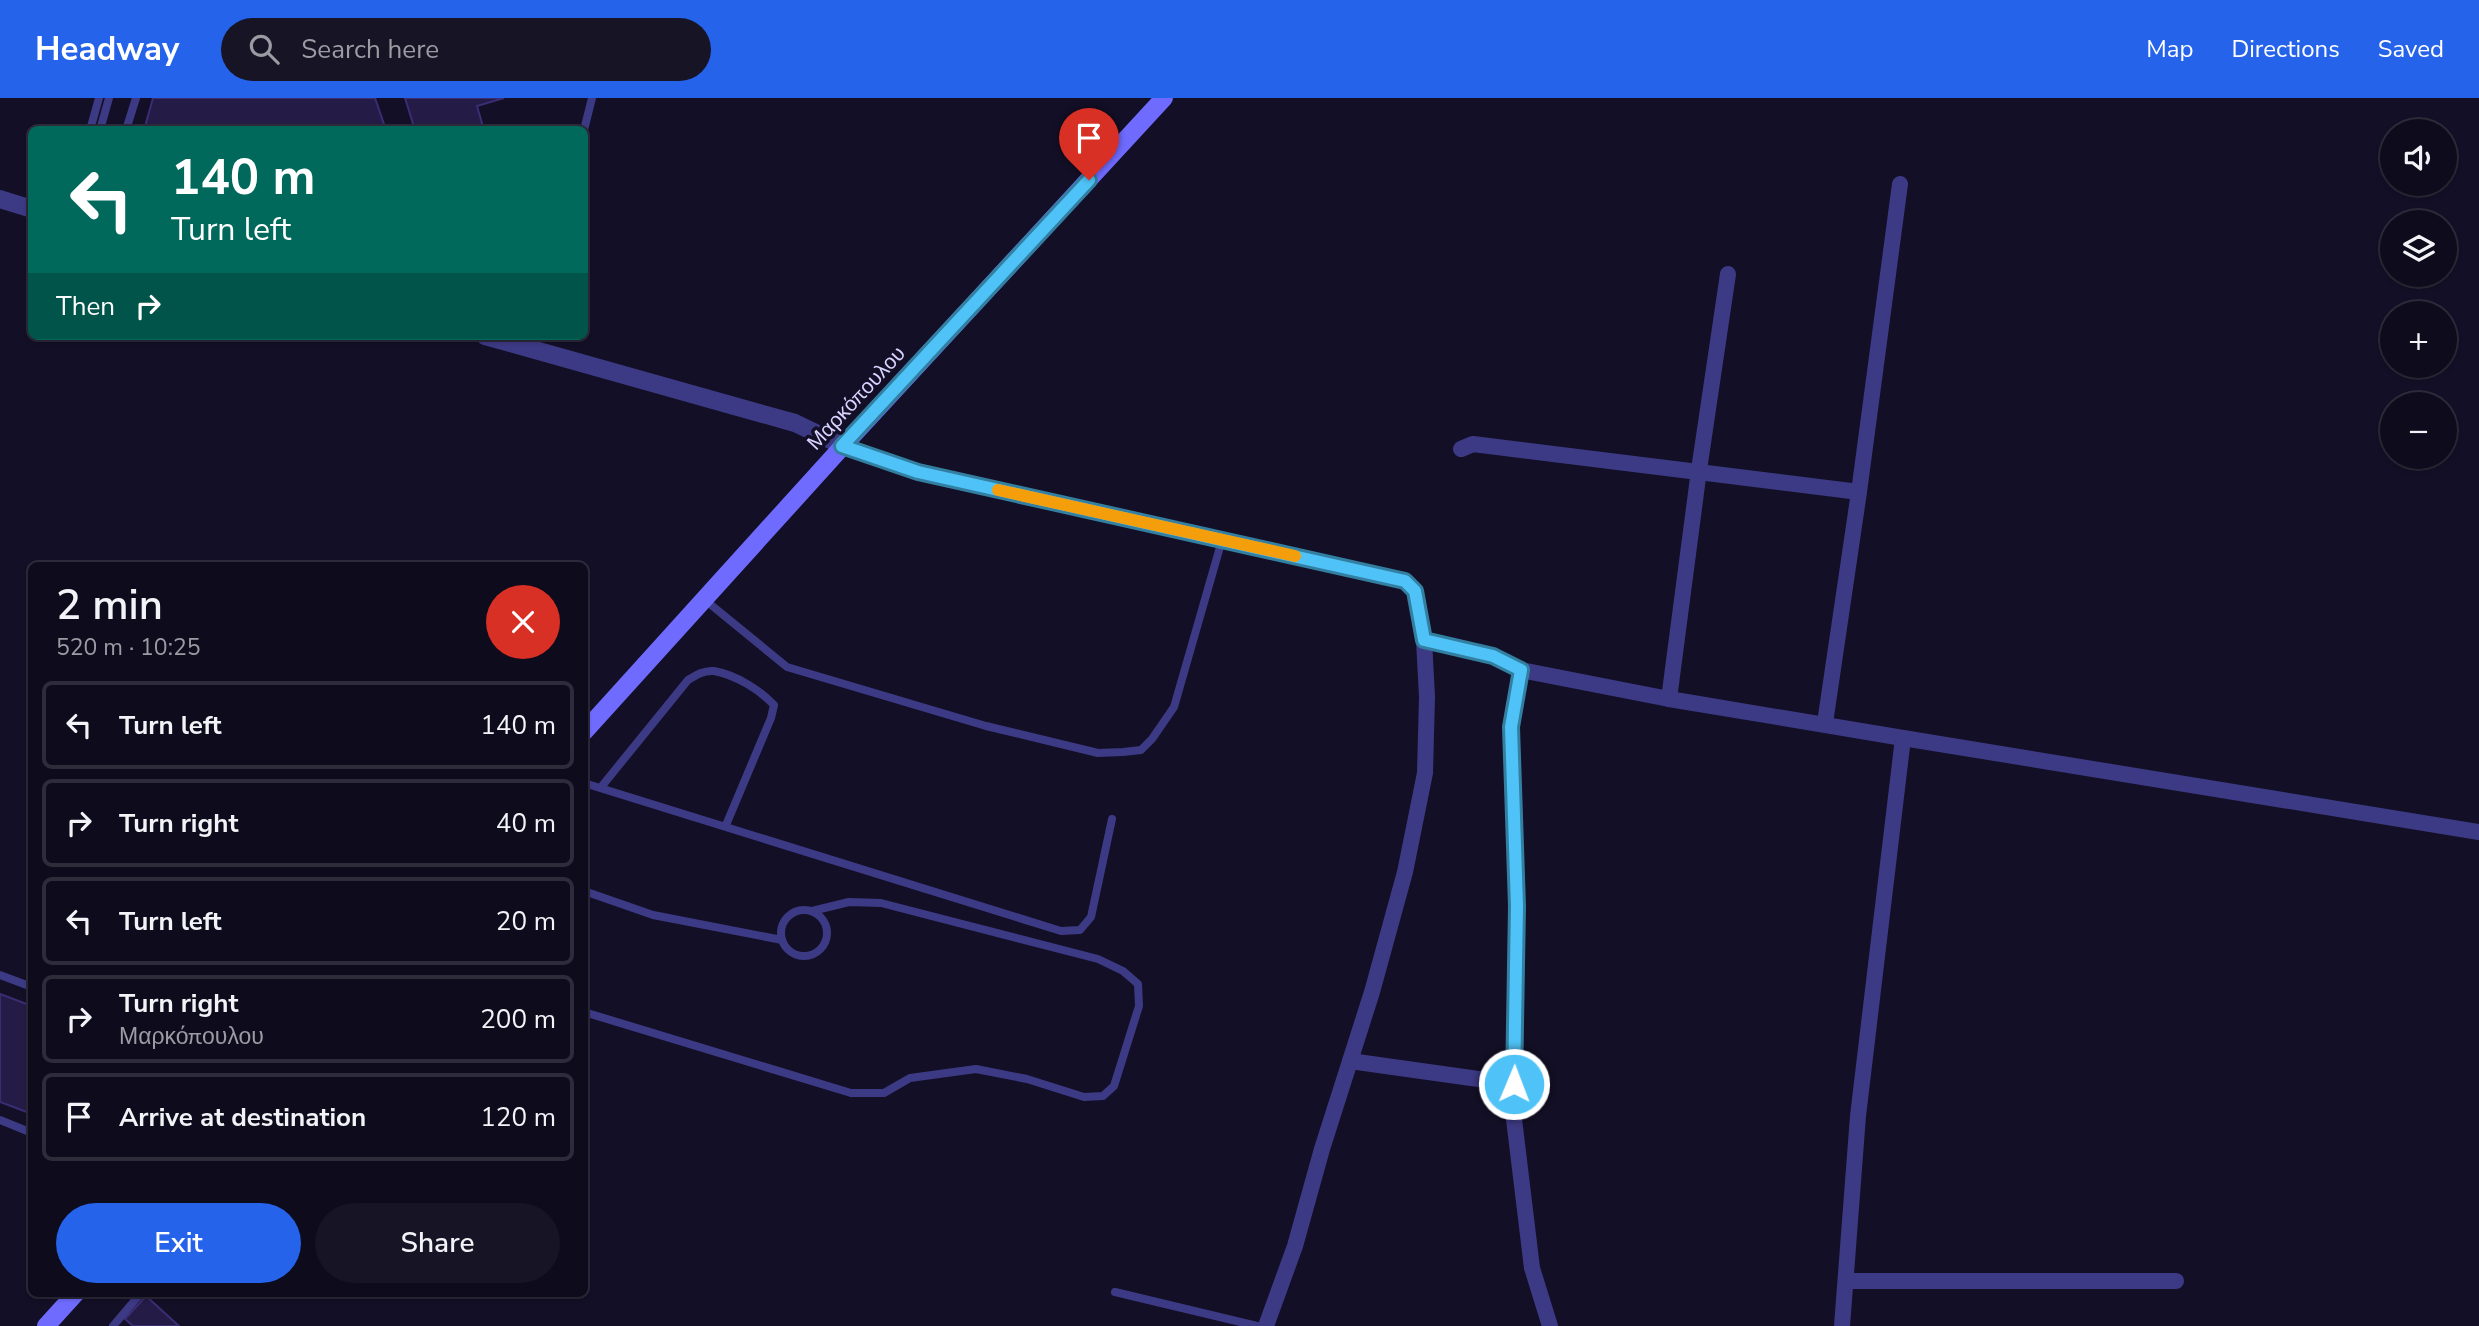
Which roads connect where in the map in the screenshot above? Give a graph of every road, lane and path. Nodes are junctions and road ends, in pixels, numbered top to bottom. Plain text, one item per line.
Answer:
1 (99, 98) edge
2 (109, 98) edge
3 (136, 98) edge
4 (592, 98) edge
5 (1164, 98) edge
6 (90, 126) edge
7 (101, 126) edge
8 (127, 126) edge
9 (585, 126) edge
10 (1900, 184) dead end
11 (0, 199) edge
12 (28, 207) edge
13 (1728, 274) dead end
14 (499, 340) edge
15 (842, 446) junction
16 (1461, 449) dead end
17 (1699, 470) junction
18 (1859, 492) junction
19 (1222, 540) junction
20 (705, 600) junction
21 (1424, 640) junction
22 (1521, 670) junction
23 (1669, 699) junction
24 (1825, 723) junction
25 (588, 728) edge
26 (1903, 737) junction
27 (588, 784) edge
28 (602, 786) junction
29 (1112, 819) dead end
30 (726, 825) junction
31 (2479, 832) edge
32 (588, 892) edge
33 (812, 911) junction
34 (782, 940) junction
35 (0, 975) edge
36 (28, 986) edge
37 (588, 1013) edge
38 (1350, 1061) junction
39 (1514, 1084) junction
40 (0, 1120) edge
41 (28, 1131) edge
42 (1846, 1281) junction
43 (2176, 1281) dead end
44 (1115, 1292) dead end
45 (72, 1297) edge
46 (138, 1297) edge
47 (46, 1326) edge
48 (113, 1326) edge
49 (1257, 1326) edge
50 (1266, 1326) edge
51 (1549, 1326) edge
52 (1842, 1326) edge

1 - 6 lane
2 - 7 lane
3 - 8 lane
4 - 9 lane
5 - 15 main road, Μαρκόπουλου
10 - 18 street
11 - 12 street
13 - 17 street
14 - 15 street
15 - 19 street
15 - 20 main road, Μαρκόπουλου
16 - 17 street
17 - 18 street
17 - 23 street
18 - 24 street
19 - 20 lane
19 - 21 street
20 - 25 main road, Μαρκόπουλου
21 - 22 street
21 - 38 street
22 - 23 street
22 - 39 street
23 - 24 street
24 - 26 street
26 - 31 street
26 - 42 street
27 - 28 lane
28 - 30 lane
28 - 30 lane
29 - 30 lane
32 - 34 lane
33 - 34 lane
33 - 34 lane
33 - 37 lane
35 - 36 lane
38 - 39 street
38 - 50 street
39 - 51 street
40 - 41 lane
42 - 43 street
42 - 52 street
44 - 49 lane
45 - 47 main road
46 - 48 lane

